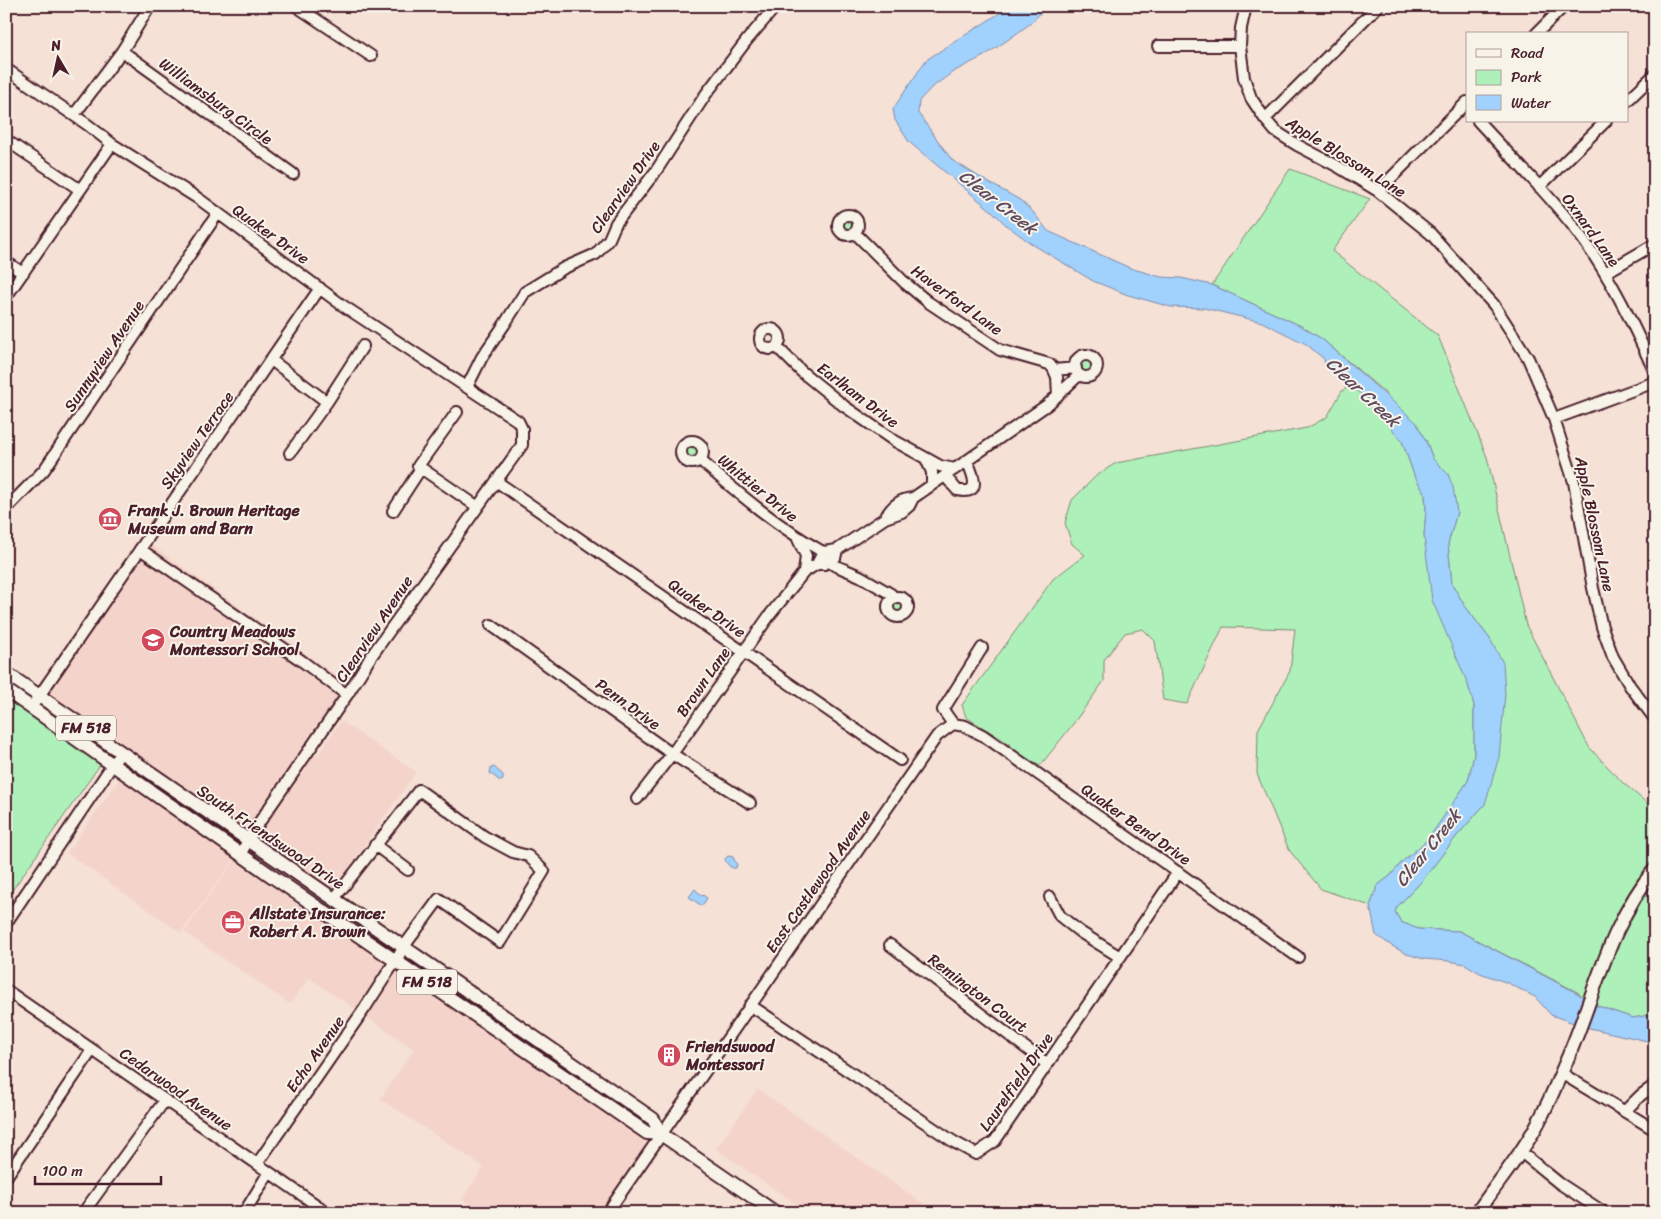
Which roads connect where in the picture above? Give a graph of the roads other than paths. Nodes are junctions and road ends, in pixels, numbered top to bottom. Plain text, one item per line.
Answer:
1 (150, 6) edge
2 (296, 6) edge
3 (776, 6) edge
4 (1246, 6) edge
5 (1378, 6) edge
6 (1564, 6) edge
7 (1538, 32) edge
8 (1158, 46) dead end
9 (1240, 46) junction
10 (122, 51) junction
11 (371, 56) dead end
12 (6, 69) edge
13 (1655, 74) edge
14 (1628, 100) edge
15 (1466, 106) edge
16 (74, 115) junction
17 (1265, 119) junction
18 (1479, 122) edge
19 (1605, 122) edge
20 (6, 140) edge
21 (112, 144) junction
22 (292, 174) dead end
23 (1539, 187) junction
24 (79, 189) junction
25 (1378, 191) junction
26 (218, 213) junction
27 (855, 233) dead end
28 (1655, 244) edge
29 (6, 262) edge
30 (23, 273) junction
31 (1605, 273) junction
32 (320, 288) junction
33 (6, 297) edge
34 (362, 346) dead end
35 (777, 347) dead end
36 (271, 360) junction
37 (1054, 370) junction
38 (1655, 373) edge
39 (1655, 382) edge
40 (467, 387) junction
41 (1058, 395) junction
42 (327, 402) junction
43 (457, 412) dead end
44 (1554, 419) junction
45 (519, 422) joint
46 (290, 453) dead end
47 (926, 459) junction
48 (700, 460) dead end
49 (967, 461) junction
50 (421, 468) junction
51 (955, 469) junction
52 (946, 476) junction
53 (496, 481) junction
54 (932, 484) junction
55 (478, 507) junction
56 (6, 509) edge
57 (393, 511) dead end
58 (798, 539) junction
59 (140, 549) junction
60 (837, 550) junction
61 (823, 552) junction
62 (830, 562) junction
63 (817, 564) junction
64 (804, 572) junction
65 (893, 597) dead end
66 (491, 625) dead end
67 (982, 648) dead end
68 (743, 651) junction
69 (6, 673) edge
70 (6, 690) edge
71 (347, 695) junction
72 (39, 696) junction
73 (31, 707) junction
74 (1653, 713) edge
75 (953, 724) junction
76 (121, 752) junction
77 (672, 754) junction
78 (900, 760) dead end
79 (113, 764) junction
80 (142, 767) junction
81 (133, 778) junction
82 (637, 799) dead end
83 (750, 803) dead end
84 (248, 840) junction
85 (375, 845) junction
86 (241, 853) junction
87 (1655, 869) edge
88 (408, 870) dead end
89 (1178, 872) junction
90 (1050, 897) dead end
91 (334, 899) junction
92 (6, 923) edge
93 (890, 945) dead end
94 (404, 948) junction
95 (1120, 957) junction
96 (1298, 957) dead end
97 (396, 961) junction
98 (6, 990) edge
99 (750, 1005) junction
100 (92, 1050) junction
101 (1048, 1064) junction
102 (1561, 1073) junction
103 (1655, 1085) edge
104 (165, 1100) junction
105 (1625, 1111) junction
106 (1655, 1130) edge
107 (661, 1134) junction
108 (1521, 1152) junction
109 (257, 1164) junction
110 (269, 1172) junction
111 (6, 1177) edge
112 (83, 1213) edge
113 (244, 1213) edge
114 (328, 1213) edge
115 (607, 1213) edge
116 (776, 1213) edge
117 (1476, 1213) edge
118 (1605, 1213) edge

1 - 10 street
2 - 11 street
3 - 40 street, Clearview Drive
4 - 9 street, Apple Blossom Lane
5 - 17 street
6 - 7 street
8 - 9 street
9 - 17 street, Apple Blossom Lane
10 - 16 street
10 - 22 street, Williamsburg Circle
12 - 16 street, Quaker Drive
13 - 14 street
15 - 25 street
16 - 21 street, Quaker Drive
17 - 25 street, Apple Blossom Lane
18 - 23 street, Oxnard Lane
19 - 23 street
20 - 24 street
21 - 24 street
21 - 26 street, Quaker Drive
23 - 31 street, Oxnard Lane
24 - 30 street
25 - 44 street, Apple Blossom Lane
26 - 32 street, Quaker Drive
26 - 56 street, Sunnyview Avenue
27 - 37 street, Haverford Lane
28 - 31 street
29 - 30 street
30 - 33 street
31 - 38 street, Oxnard Lane
32 - 36 street, Skyview Terrace
32 - 40 street, Quaker Drive
34 - 42 street
35 - 47 street, Earlham Drive
36 - 42 street
36 - 59 street, Skyview Terrace
37 - 41 street
37 - 41 street
39 - 44 street
40 - 45 street, Quaker Drive
41 - 49 street
42 - 46 street
43 - 50 street
44 - 74 street, Apple Blossom Lane
45 - 53 street, Clearview Avenue
47 - 51 street, Earlham Drive
47 - 54 street
48 - 58 street, Whittier Drive
49 - 51 street
49 - 52 street
50 - 55 street
50 - 57 street
51 - 52 street
52 - 54 street
53 - 55 street, Clearview Avenue
53 - 68 street, Quaker Drive
54 - 60 street
55 - 71 street, Clearview Avenue
58 - 61 street, Whittier Drive
58 - 64 street, Whittier Drive
59 - 71 street
59 - 72 street, Skyview Terrace
60 - 61 street
60 - 62 street
61 - 63 street
62 - 63 street, Brown Lane
62 - 65 street
63 - 64 street, Brown Lane
64 - 68 street, Brown Lane
66 - 77 street, Penn Drive
67 - 75 street
68 - 77 street, Brown Lane
68 - 78 street, Quaker Drive
69 - 72 main road, South Friendswood Drive / FM 518
70 - 73 main road, South Friendswood Drive / FM 518
71 - 84 street, Clearview Avenue
72 - 73 street, Skyview Terrace
72 - 76 main road, South Friendswood Drive / FM 518
73 - 79 main road, South Friendswood Drive / FM 518
75 - 89 street, Quaker Bend Drive
75 - 99 street, East Castlewood Avenue
76 - 79 street
76 - 80 main road, South Friendswood Drive / FM 518
77 - 82 street, Brown Lane
77 - 83 street, Penn Drive
79 - 81 main road, South Friendswood Drive / FM 518
79 - 92 street
80 - 81 main road
80 - 84 main road, South Friendswood Drive / FM 518
81 - 86 main road, South Friendswood Drive / FM 518
84 - 86 street, Clearview Avenue
84 - 91 main road, South Friendswood Drive / FM 518
85 - 88 street
85 - 91 street
85 - 94 street, Echo Avenue
86 - 97 main road, South Friendswood Drive / FM 518
87 - 102 main road
89 - 95 street, Laurelfield Drive
89 - 96 street, Quaker Bend Drive
90 - 95 street
91 - 94 main road, South Friendswood Drive / FM 518
93 - 101 street, Remington Court
94 - 97 street, Echo Avenue
94 - 107 main road, South Friendswood Drive / FM 518
95 - 101 street, Laurelfield Drive
97 - 107 main road, South Friendswood Drive / FM 518
97 - 109 street, Echo Avenue
98 - 100 street, Cedarwood Avenue
99 - 101 street, Laurelfield Drive
99 - 107 street, East Castlewood Avenue
100 - 104 street, Cedarwood Avenue
100 - 111 street
102 - 105 street
102 - 108 main road
103 - 105 street
104 - 109 street, Cedarwood Avenue
104 - 112 street
105 - 106 street
107 - 115 street, East Castlewood Avenue
107 - 116 main road, South Friendswood Drive / FM 518
108 - 117 main road
108 - 118 street
109 - 110 street, Cedarwood Avenue
110 - 113 street
110 - 114 street, Cedarwood Avenue

